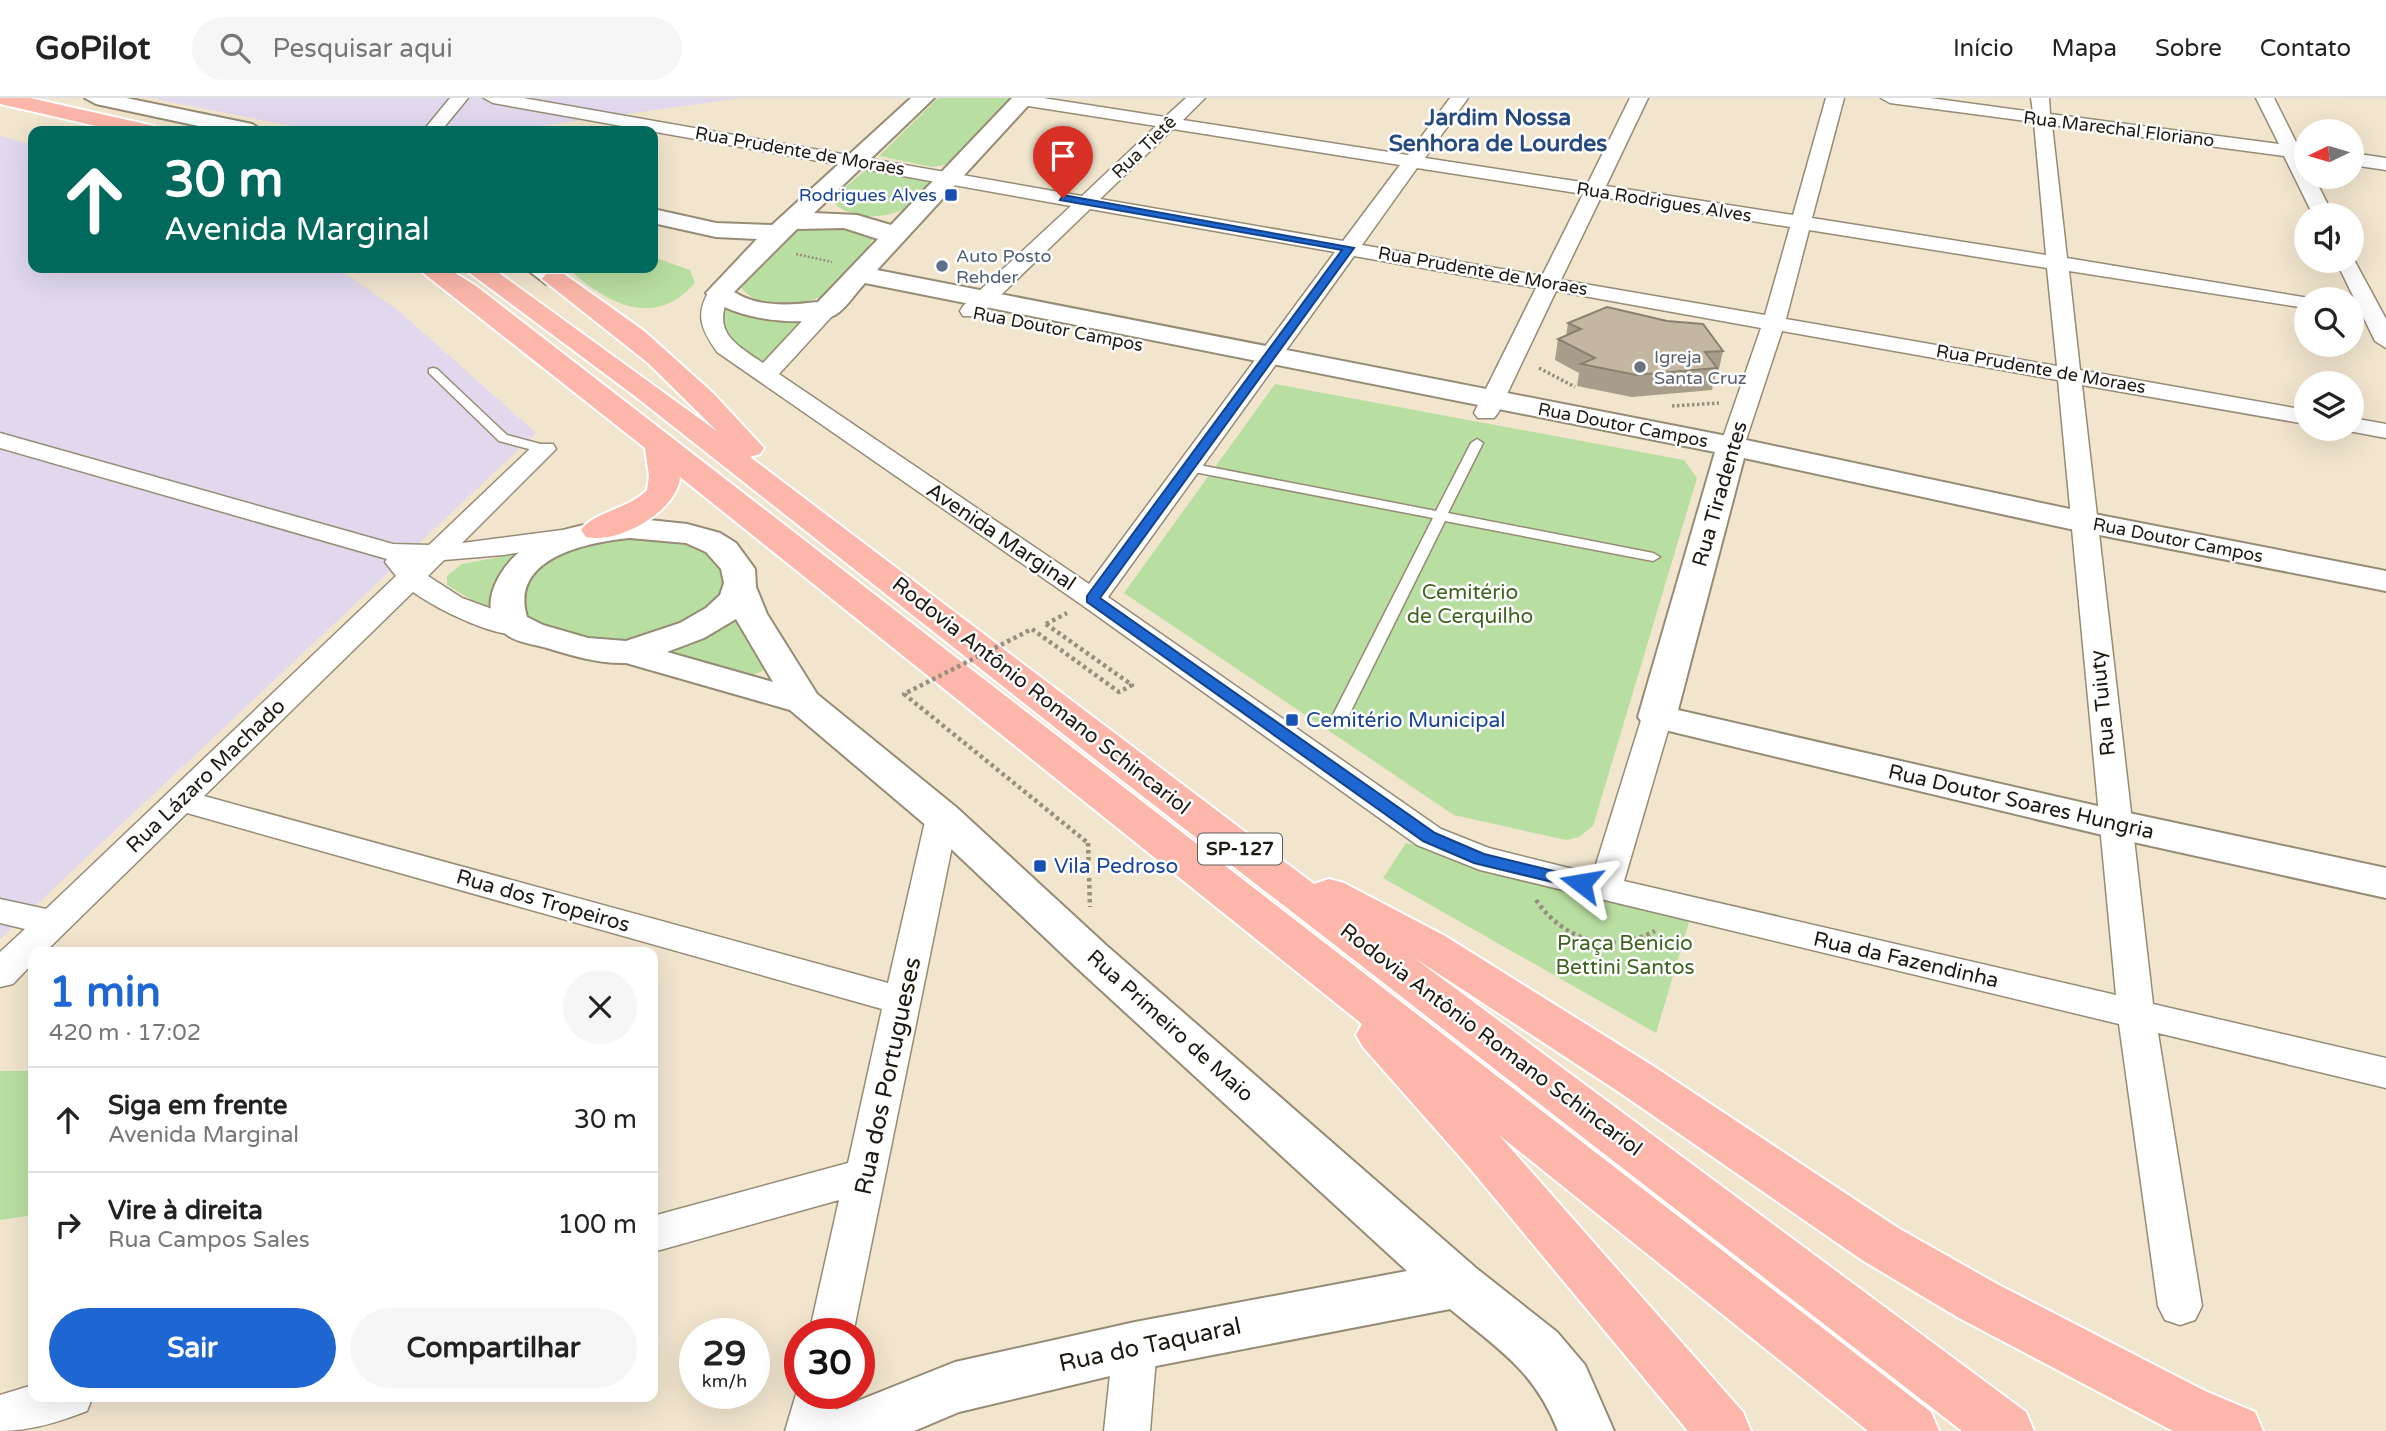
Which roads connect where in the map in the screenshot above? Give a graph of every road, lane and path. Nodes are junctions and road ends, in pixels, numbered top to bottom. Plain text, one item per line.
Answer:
1 (2, 98) edge
2 (96, 98) edge
3 (459, 98) edge
4 (493, 98) edge
5 (923, 98) edge
6 (1196, 98) edge
7 (1459, 98) edge
8 (1639, 98) edge
9 (1835, 98) edge
10 (1890, 98) edge
11 (2264, 98) edge
12 (1023, 99) edge
13 (2041, 108) edge
14 (0, 113) edge
15 (1168, 124) junction
16 (59, 126) edge
17 (124, 126) edge
18 (224, 126) edge
19 (436, 126) edge
20 (655, 126) edge
21 (658, 127) edge
22 (2294, 144) edge
23 (2294, 151) edge
24 (857, 161) junction
25 (2364, 161) edge
26 (1412, 162) junction
27 (2386, 164) edge
28 (949, 177) junction
29 (1594, 191) junction
30 (1086, 202) junction
31 (658, 217) edge
32 (1801, 223) junction
33 (778, 234) junction
34 (893, 237) junction
35 (658, 240) edge
36 (1349, 248) junction
37 (2057, 265) junction
38 (743, 266) junction
39 (438, 273) edge
40 (482, 273) edge
41 (548, 273) edge
42 (1549, 284) junction
43 (847, 286) junction
44 (719, 293) junction
45 (2294, 300) edge
46 (978, 305) junction
47 (2364, 314) edge
48 (1774, 322) junction
49 (2386, 341) edge
50 (1512, 359) junction
51 (1265, 362) junction
52 (433, 371) dead end
53 (2069, 374) junction
54 (765, 375) junction
55 (1584, 392) edge
56 (1746, 404) junction
57 (1489, 406) junction
58 (1668, 406) edge
59 (2294, 415) edge
60 (2364, 427) edge
61 (2386, 431) edge
62 (0, 440) edge
63 (1477, 443) dead end
64 (660, 447) junction
65 (544, 449) joint
66 (1730, 456) junction
67 (1189, 467) junction
68 (1441, 516) junction
69 (814, 520) junction
70 (2084, 522) junction
71 (584, 534) junction
72 (392, 552) junction
73 (435, 555) junction
74 (1653, 557) dead end
75 (411, 578) junction
76 (2386, 581) edge
77 (740, 588) junction
78 (1092, 599) junction
79 (1046, 624) dead end
80 (518, 628) junction
81 (628, 652) junction
82 (803, 702) junction
83 (1340, 717) dead end
84 (1657, 717) junction
85 (181, 800) junction
86 (942, 817) junction
87 (2115, 824) junction
88 (1429, 837) joint
89 (1231, 842) junction
90 (1532, 872) junction
91 (2386, 883) edge
92 (1605, 889) junction
93 (1672, 905) junction
94 (0, 911) edge
95 (1262, 921) junction
96 (53, 923) junction
97 (28, 947) edge
98 (28, 947) edge
99 (1092, 957) junction
100 (0, 974) edge
101 (904, 1001) junction
102 (2136, 1014) junction
103 (2386, 1073) edge
104 (867, 1175) junction
105 (658, 1233) edge
106 (1458, 1284) junction
107 (2180, 1306) dead end
108 (835, 1318) edge
109 (1135, 1346) junction
110 (50, 1402) edge
111 (813, 1409) edge
112 (0, 1416) edge
113 (808, 1431) edge
114 (850, 1431) edge
115 (1127, 1431) edge
116 (1586, 1431) edge
117 (1723, 1431) edge
118 (1911, 1431) edge
119 (2006, 1431) edge
120 (2235, 1431) edge

1 - 17 highway
2 - 18 street
3 - 19 street
4 - 20 street, Rua Prudente de Moraes
5 - 24 street
6 - 15 street, Rua Tietê
7 - 26 street
8 - 29 street
9 - 32 street, Rua Tiradentes
10 - 13 street, Rua Marechal Floriano
11 - 22 street
12 - 15 street, Rua Rodrigues Alves
12 - 28 street
13 - 23 street, Rua Marechal Floriano
13 - 37 street, Rua Tuiuty
14 - 16 highway
15 - 26 street, Rua Rodrigues Alves
15 - 30 street, Rua Tietê
21 - 24 street, Rua Prudente de Moraes
24 - 28 street, Rua Prudente de Moraes
24 - 33 street
25 - 27 street
26 - 29 street, Rua Rodrigues Alves
26 - 36 street
28 - 30 street, Rua Prudente de Moraes
28 - 34 street
29 - 32 street, Rua Rodrigues Alves
29 - 42 street
30 - 36 street, Rua Prudente de Moraes
30 - 46 street, Rua Tietê
31 - 33 street
32 - 37 street, Rua Rodrigues Alves
32 - 48 street, Rua Tiradentes
33 - 34 street
33 - 38 street
33 - 43 path
34 - 43 street
35 - 38 street
36 - 42 street, Rua Prudente de Moraes
36 - 51 street
37 - 45 street, Rua Rodrigues Alves
37 - 53 street, Rua Tuiuty
38 - 44 street
39 - 64 highway, Rodovia Antônio Romano Schincariol / SP-127
40 - 69 highway, Rodovia Antônio Romano Schincariol / SP-127
41 - 69 highway
42 - 48 street, Rua Prudente de Moraes
42 - 50 street
43 - 44 street, Rua Doutor Campos
43 - 46 street, Rua Doutor Campos
43 - 54 street
44 - 54 street, Avenida Marginal
46 - 51 street, Rua Doutor Campos
47 - 49 street
48 - 53 street, Rua Prudente de Moraes
48 - 56 street, Rua Tiradentes
50 - 55 path
50 - 57 street
51 - 57 street, Rua Doutor Campos
51 - 67 street
52 - 65 lane
53 - 59 street, Rua Prudente de Moraes
53 - 70 street, Rua Tuiuty
54 - 78 street, Avenida Marginal
56 - 58 path
56 - 66 street, Rua Tiradentes
57 - 66 street, Rua Doutor Campos
60 - 61 street
62 - 72 street
63 - 68 lane
64 - 71 highway
64 - 95 highway, Rodovia Antônio Romano Schincariol / SP-127
65 - 73 street, Rua Lázaro Machado
66 - 70 street, Rua Doutor Campos
66 - 84 street, Rua Tiradentes
67 - 68 lane
67 - 78 street
68 - 74 lane
68 - 83 lane
69 - 89 highway, Rodovia Antônio Romano Schincariol / SP-127
70 - 76 street, Rua Doutor Campos
70 - 87 street, Rua Tuiuty
71 - 73 street
71 - 77 street, Rua Primeiro de Maio
71 - 80 street
72 - 73 street
72 - 75 street
73 - 75 street, Rua Lázaro Machado
75 - 80 street
75 - 85 street, Rua Lázaro Machado
77 - 81 street
77 - 82 street, Rua Primeiro de Maio
78 - 88 street, Avenida Marginal
79 - 99 path, bridge
80 - 81 street
81 - 82 street, Rua Primeiro de Maio
82 - 86 street, Rua Primeiro de Maio
84 - 87 street, Rua Doutor Soares Hungria
84 - 92 street, Rua Tiradentes
85 - 96 street, Rua Lázaro Machado
85 - 101 street, Rua dos Tropeiros
86 - 99 street, Rua Primeiro de Maio
86 - 101 street, Rua dos Portugueses
87 - 91 street, Rua Doutor Soares Hungria
87 - 102 street, Rua Tuiuty
88 - 90 street, Rua da Fazendinha
89 - 119 highway, Rodovia Antônio Romano Schincariol / SP-127
89 - 120 highway
90 - 92 street, Rua da Fazendinha
90 - 93 path
92 - 93 street, Rua da Fazendinha
93 - 102 street, Rua da Fazendinha
94 - 96 street
95 - 117 highway
95 - 118 highway, Rodovia Antônio Romano Schincariol / SP-127
96 - 97 street, Rua Lázaro Machado
98 - 100 street, Rua Lázaro Machado
99 - 106 street, Rua Primeiro de Maio
101 - 104 street, Rua dos Portugueses
102 - 103 street, Rua da Fazendinha
102 - 107 street, Rua Tuiuty
104 - 105 street
104 - 108 street, Rua dos Portugueses
106 - 109 street, Rua do Taquaral
106 - 116 street, Rua Primeiro de Maio
109 - 114 street, Rua do Taquaral
109 - 115 street
110 - 112 street
111 - 113 street

